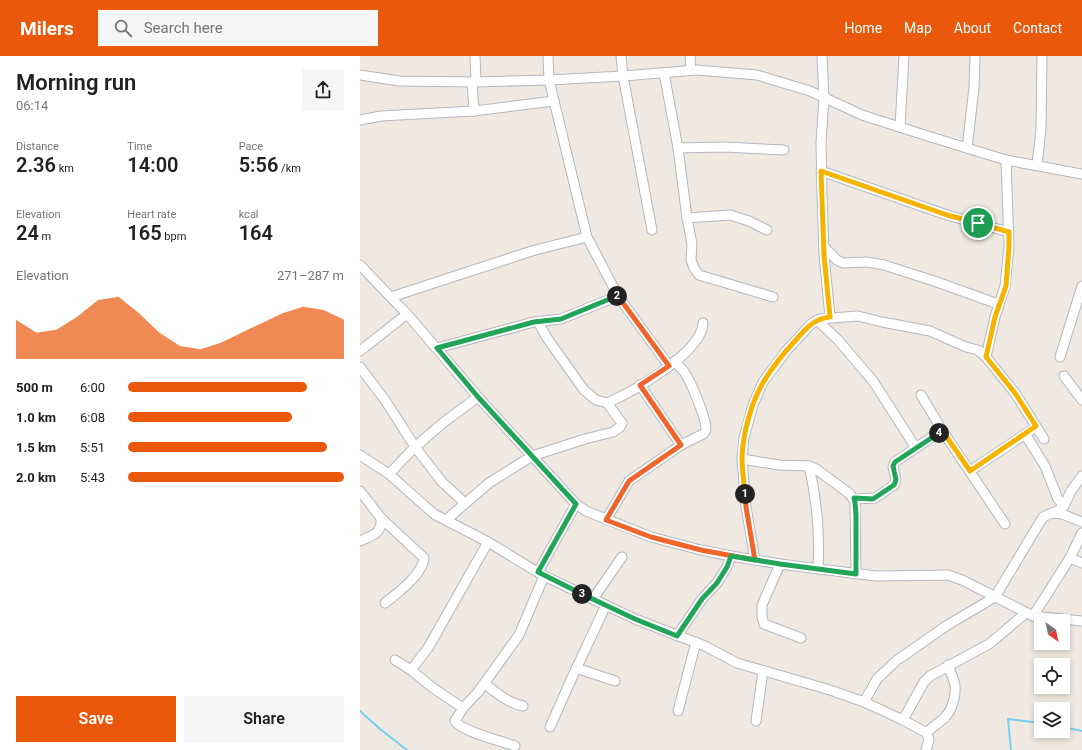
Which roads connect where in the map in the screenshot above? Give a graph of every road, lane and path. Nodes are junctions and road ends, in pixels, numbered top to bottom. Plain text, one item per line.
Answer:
1 (475, 56) edge
2 (548, 56) edge
3 (621, 56) edge
4 (690, 56) edge
5 (822, 56) edge
6 (904, 56) edge
7 (975, 56) edge
8 (1042, 56) edge
9 (691, 70) junction
10 (664, 73) junction
11 (360, 75) edge
12 (623, 76) junction
13 (549, 80) junction
14 (474, 82) junction
15 (824, 98) junction
16 (554, 101) junction
17 (474, 111) junction
18 (360, 120) edge
19 (900, 127) junction
20 (678, 148) junction
21 (967, 148) junction
22 (784, 150) dead end
23 (1006, 160) junction
24 (1038, 165) junction
25 (821, 171) junction
26 (1082, 174) edge
27 (687, 218) junction
28 (652, 230) dead end
29 (767, 230) dead end
30 (1009, 232) junction
31 (587, 237) junction
32 (824, 248) junction
33 (360, 265) edge
34 (1082, 286) edge
35 (618, 296) junction
36 (391, 297) junction
37 (773, 297) dead end
38 (998, 304) junction
39 (407, 314) junction
40 (830, 317) junction
41 (817, 320) junction
42 (538, 322) junction
43 (703, 323) dead end
44 (437, 348) junction
45 (360, 351) edge
46 (986, 357) junction
47 (1060, 357) dead end
48 (672, 363) junction
49 (360, 367) edge
50 (1064, 376) dead end
51 (640, 385) junction
52 (921, 395) dead end
53 (478, 397) junction
54 (1082, 400) edge
55 (607, 403) junction
56 (1036, 426) junction
57 (942, 430) junction
58 (1025, 434) junction
59 (1044, 439) dead end
60 (681, 445) junction
61 (415, 447) junction
62 (916, 448) junction
63 (360, 455) edge
64 (532, 456) junction
65 (742, 459) junction
66 (808, 466) junction
67 (970, 471) junction
68 (388, 474) junction
69 (1082, 476) edge
70 (360, 491) edge
71 (854, 498) junction
72 (465, 503) junction
73 (576, 504) junction
74 (1064, 505) junction
75 (1053, 513) junction
76 (381, 518) junction
77 (1072, 518) junction
78 (446, 520) junction
79 (606, 520) junction
80 (1082, 522) edge
81 (1006, 524) dead end
82 (1082, 534) edge
83 (360, 541) edge
84 (488, 542) junction
85 (731, 556) junction
86 (622, 557) dead end
87 (1070, 558) junction
88 (755, 560) junction
89 (1082, 563) edge
90 (780, 564) junction
91 (818, 569) junction
92 (541, 574) junction
93 (856, 574) junction
94 (995, 597) junction
95 (593, 599) junction
96 (385, 602) dead end
97 (606, 605) junction
98 (1029, 614) junction
99 (1082, 621) edge
100 (677, 636) junction
101 (801, 638) dead end
102 (696, 642) junction
103 (395, 660) dead end
104 (948, 665) junction
105 (576, 668) junction
106 (410, 670) junction
107 (763, 671) junction
108 (615, 681) dead end
109 (485, 684) junction
110 (864, 702) junction
111 (523, 706) dead end
112 (463, 708) junction
113 (678, 711) dead end
114 (903, 720) junction
115 (756, 721) dead end
116 (550, 727) dead end
117 (927, 733) junction
118 (515, 746) dead end
119 (926, 750) edge

1 - 14 street
2 - 13 street
3 - 12 street
4 - 9 street
5 - 15 street
6 - 19 street
7 - 21 street
8 - 24 street
9 - 10 street
9 - 15 street
10 - 12 street
10 - 20 street
11 - 14 street
12 - 13 street
12 - 28 street
13 - 14 street
13 - 16 street
14 - 17 street
15 - 19 street
15 - 25 street
16 - 17 street
16 - 31 street
17 - 18 street
19 - 21 street
20 - 22 street
20 - 27 street
21 - 23 street
23 - 24 street
23 - 30 street
24 - 26 street
25 - 30 street
25 - 32 street
27 - 29 street
27 - 37 street
30 - 38 street
31 - 35 street
31 - 36 street
32 - 38 street
32 - 40 street
33 - 36 street
34 - 47 street
35 - 42 street
35 - 48 street
36 - 39 street
38 - 46 street
39 - 44 street
39 - 45 street
40 - 41 street
40 - 46 street
41 - 62 street
41 - 65 street
42 - 44 street
42 - 55 street
43 - 48 street
44 - 53 street
46 - 56 street
48 - 51 street
48 - 60 street
49 - 61 street
50 - 54 street
51 - 55 street
51 - 60 street
52 - 57 street
53 - 61 street
53 - 64 street
55 - 64 street
56 - 58 street
56 - 59 street
57 - 62 street
57 - 67 street
58 - 67 street
58 - 74 street
60 - 79 street
61 - 68 street
61 - 72 street
62 - 71 street
63 - 68 street
64 - 72 street
64 - 73 street
65 - 66 street
65 - 88 street
66 - 71 street
66 - 91 street
67 - 81 street
68 - 78 street
69 - 74 street
70 - 76 street
71 - 93 street
72 - 78 street
73 - 79 street
73 - 92 street
74 - 75 street
74 - 77 street
75 - 77 street
75 - 94 street
76 - 83 street
76 - 96 street
77 - 80 street
78 - 84 street
79 - 85 street
82 - 87 street
84 - 92 street
84 - 106 street
85 - 88 street
85 - 100 street
86 - 95 street
87 - 89 street
87 - 98 street
88 - 90 street
90 - 91 street
90 - 101 street
91 - 93 street
92 - 95 street
92 - 109 street
93 - 94 street
94 - 98 street
94 - 110 street
95 - 97 street
97 - 100 street
97 - 105 street
98 - 99 street
98 - 104 street
100 - 102 street
102 - 107 street
102 - 113 street
103 - 106 street
104 - 114 street
104 - 117 street
105 - 108 street
105 - 116 street
106 - 112 street
107 - 110 street
107 - 115 street
109 - 111 street
109 - 112 street
110 - 114 street
112 - 118 street
114 - 117 street
117 - 119 street

